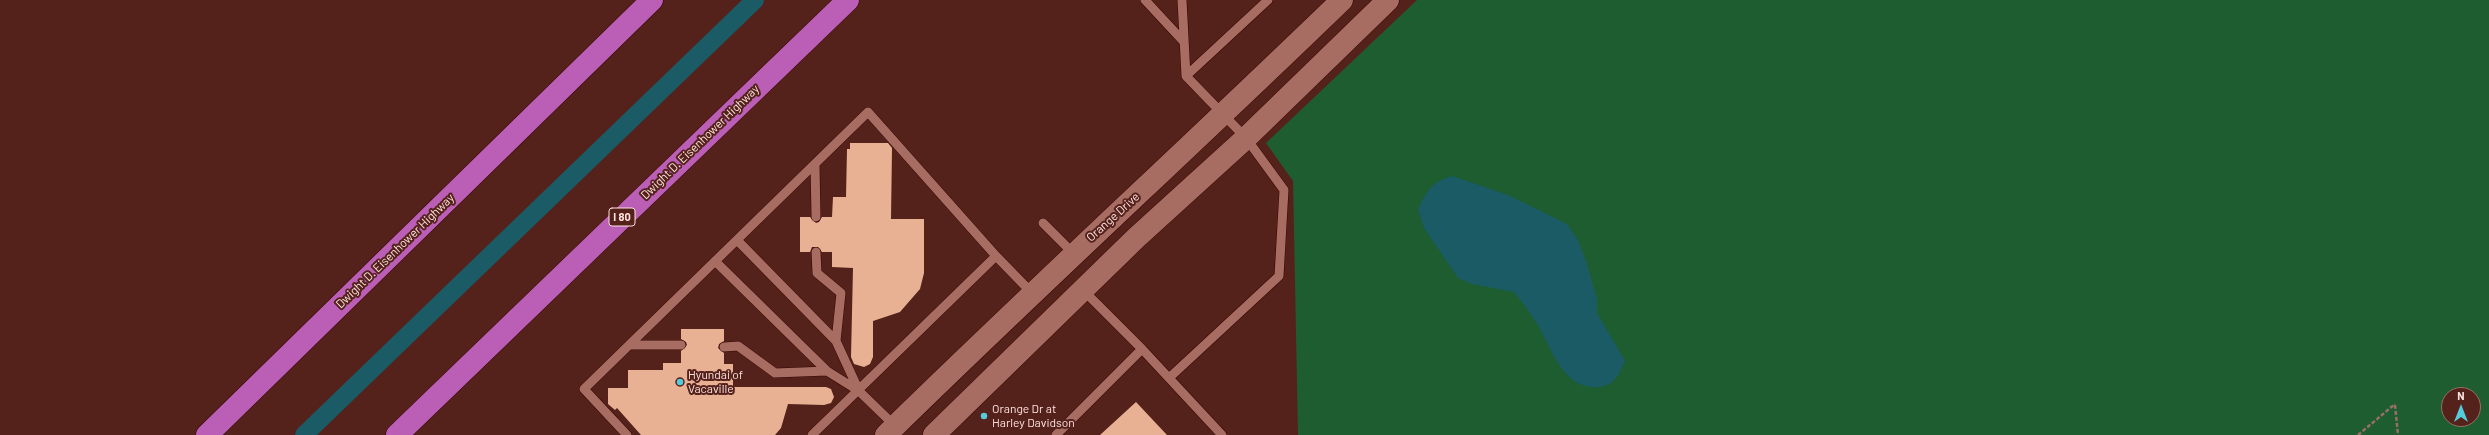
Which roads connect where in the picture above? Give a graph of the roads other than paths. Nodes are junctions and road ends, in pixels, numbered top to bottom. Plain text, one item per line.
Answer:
1 (652, 0) edge
2 (848, 0) edge
3 (1145, 0) edge
4 (1182, 0) edge
5 (1268, 0) edge
6 (1342, 0) edge
7 (1388, 0) edge
8 (1184, 42) junction
9 (1186, 76) junction
10 (1224, 115) junction
11 (1246, 138) junction
12 (815, 164) junction
13 (816, 217) dead end
14 (1043, 223) dead end
15 (737, 240) junction
16 (816, 252) dead end
17 (1073, 253) junction
18 (996, 256) junction
19 (715, 261) junction
20 (1083, 290) junction
21 (1032, 293) junction
22 (836, 341) junction
23 (629, 345) junction
24 (681, 345) dead end
25 (724, 347) dead end
26 (1142, 349) junction
27 (827, 372) junction
28 (1169, 378) junction
29 (859, 391) junction
30 (891, 430) edge
31 (207, 435) edge
32 (397, 435) edge
33 (627, 435) edge
34 (812, 435) edge
35 (934, 435) edge
36 (1056, 435) edge
37 (1222, 435) edge

1 - 31 highway, Dwight D. Eisenhower Highway
2 - 32 highway, Dwight D. Eisenhower Highway / I 80
3 - 8 lane
4 - 8 lane
5 - 9 lane
6 - 10 street, Orange Drive
7 - 11 street
8 - 9 lane
9 - 10 lane
10 - 11 lane
10 - 17 street, Orange Drive
11 - 20 street
11 - 28 lane
12 - 13 lane
12 - 15 lane
12 - 18 lane
14 - 17 lane
15 - 19 lane
15 - 22 lane
16 - 22 lane
17 - 21 street, Orange Drive
18 - 21 lane
18 - 29 lane
19 - 23 lane
19 - 27 lane
20 - 26 lane
20 - 35 street
21 - 30 street, Orange Drive
22 - 29 lane
23 - 24 lane
23 - 33 lane
25 - 27 lane
26 - 28 lane
26 - 36 lane
27 - 29 lane
28 - 37 lane
29 - 30 lane
29 - 34 lane

